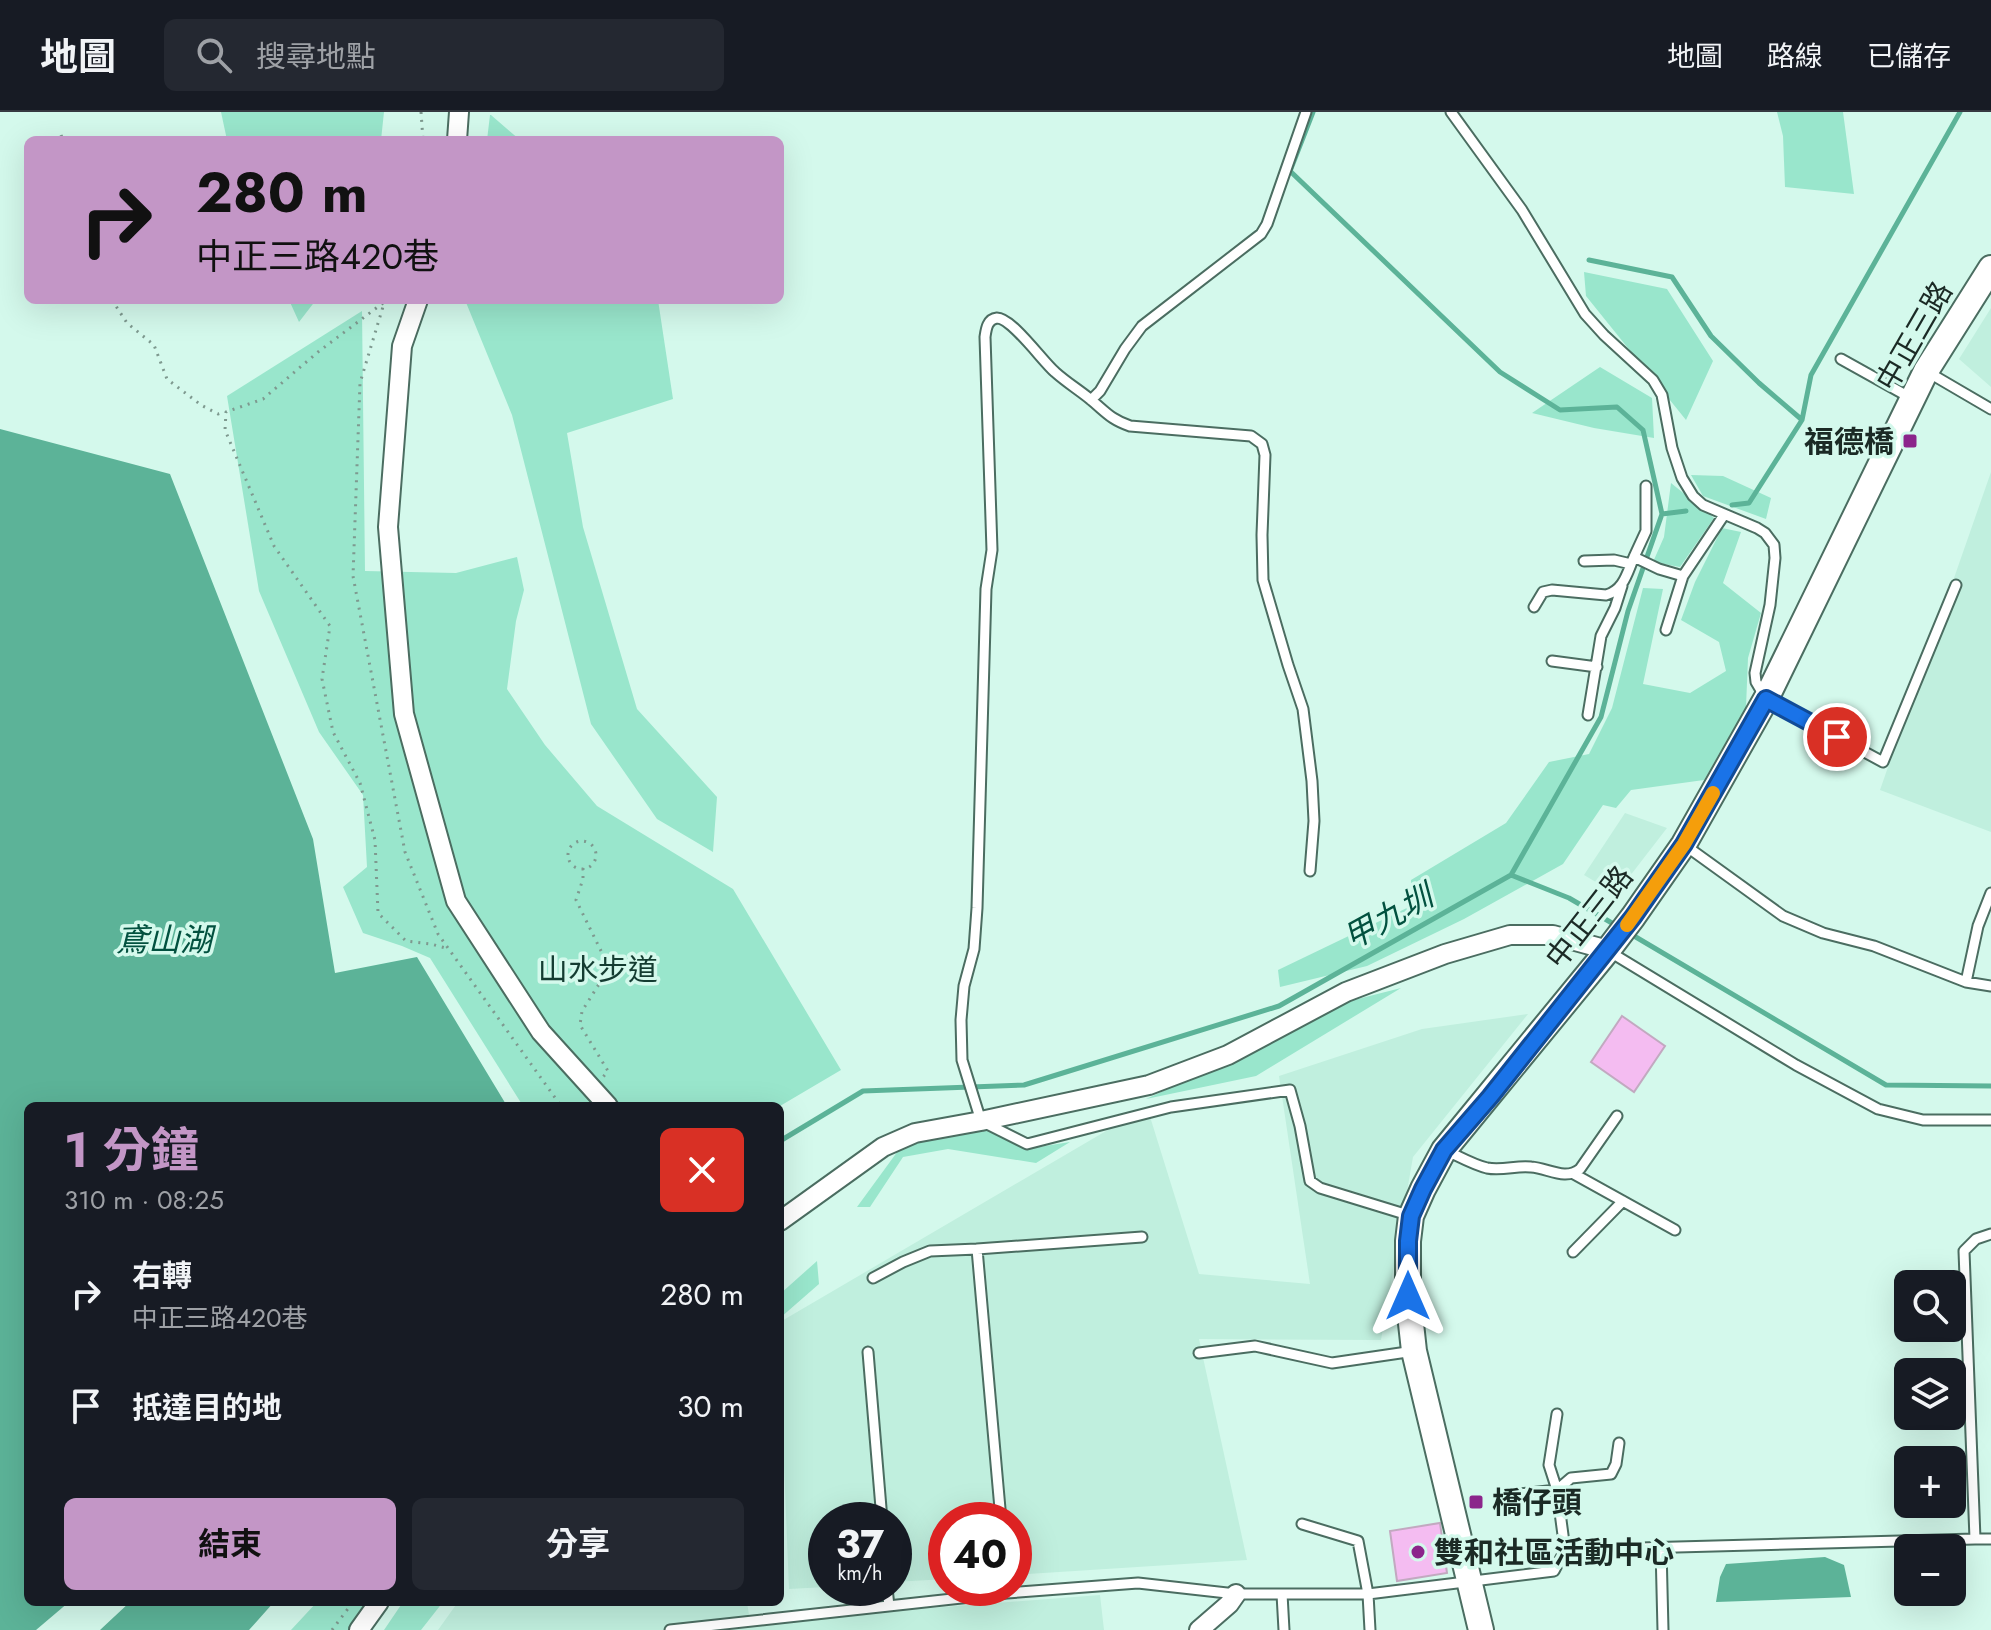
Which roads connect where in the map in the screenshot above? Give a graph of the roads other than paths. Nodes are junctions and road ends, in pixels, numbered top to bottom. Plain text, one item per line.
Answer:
1 (459, 112) edge
2 (1306, 112) edge
3 (1451, 112) edge
4 (457, 136) edge
5 (1991, 268) edge
6 (417, 304) edge
7 (1841, 359) dead end
8 (1926, 371) junction
9 (1914, 399) junction
10 (1091, 400) junction
11 (1991, 409) edge
12 (1646, 486) dead end
13 (1724, 515) junction
14 (1634, 560) junction
15 (1584, 561) dead end
16 (1683, 576) junction
17 (1956, 585) dead end
18 (1622, 586) junction
19 (1534, 607) dead end
20 (1666, 630) dead end
21 (1552, 661) dead end
22 (1597, 667) junction
23 (1766, 699) junction
24 (1588, 715) dead end
25 (1684, 844) junction
26 (1310, 871) dead end
27 (1991, 893) edge
28 (1610, 947) junction
29 (1966, 982) junction
30 (1991, 986) edge
31 (604, 1102) edge
32 (1617, 1116) dead end
33 (1991, 1120) edge
34 (981, 1121) junction
35 (1444, 1150) junction
36 (1574, 1174) junction
37 (1623, 1201) junction
38 (1411, 1216) junction
39 (784, 1218) edge
40 (1675, 1230) dead end
41 (1991, 1234) edge
42 (1142, 1237) dead end
43 (977, 1249) junction
44 (1573, 1252) dead end
45 (873, 1278) dead end
46 (1414, 1351) junction
47 (868, 1352) dead end
48 (1199, 1353) dead end
49 (1557, 1414) dead end
50 (1619, 1443) dead end
51 (1557, 1490) junction
52 (1510, 1495) dead end
53 (880, 1502) edge
54 (999, 1502) edge
55 (1302, 1524) dead end
56 (1975, 1539) junction
57 (1991, 1539) edge
58 (1661, 1548) junction
59 (1565, 1550) junction
60 (1469, 1582) junction
61 (1032, 1589) edge
62 (1236, 1594) junction
63 (1282, 1594) junction
64 (1368, 1594) junction
65 (376, 1606) edge
66 (889, 1606) edge
67 (359, 1630) edge
68 (670, 1630) edge
69 (1199, 1630) edge
70 (1284, 1630) edge
71 (1370, 1630) edge
72 (1481, 1630) edge
73 (1663, 1630) edge

1 - 4 street
2 - 10 lane
3 - 13 lane
5 - 8 street, 中正三路
6 - 31 street
7 - 9 lane
8 - 9 street, 中正三路
8 - 11 lane
9 - 23 street, 中正三路
10 - 26 lane
10 - 34 lane
12 - 14 lane
13 - 16 lane
13 - 23 lane
14 - 15 lane
14 - 16 lane
14 - 18 lane
16 - 20 lane
17 - 23 lane
18 - 19 lane
18 - 22 lane
21 - 22 lane
22 - 24 lane
23 - 25 street, 中正三路
25 - 28 street, 中正三路
25 - 29 lane
27 - 29 lane
28 - 33 lane
28 - 34 street
28 - 35 street, 中正三路
29 - 30 lane
32 - 36 lane
34 - 38 lane
34 - 39 street
35 - 36 lane
35 - 38 street, 中正三路
36 - 37 lane
37 - 40 lane
37 - 44 lane
38 - 46 street, 中正三路
41 - 56 lane
42 - 43 lane
43 - 45 lane
43 - 54 lane
46 - 48 lane
46 - 60 street, 中正三路
47 - 53 lane
49 - 51 lane
50 - 51 lane
51 - 52 lane
51 - 59 lane
55 - 64 lane
56 - 57 lane
56 - 58 lane
58 - 59 lane
58 - 73 lane
59 - 60 lane
60 - 64 lane
60 - 72 street, 中正三路
61 - 62 lane
62 - 63 lane
62 - 69 street
63 - 64 lane
63 - 70 lane
64 - 71 lane
65 - 67 street
66 - 68 lane

